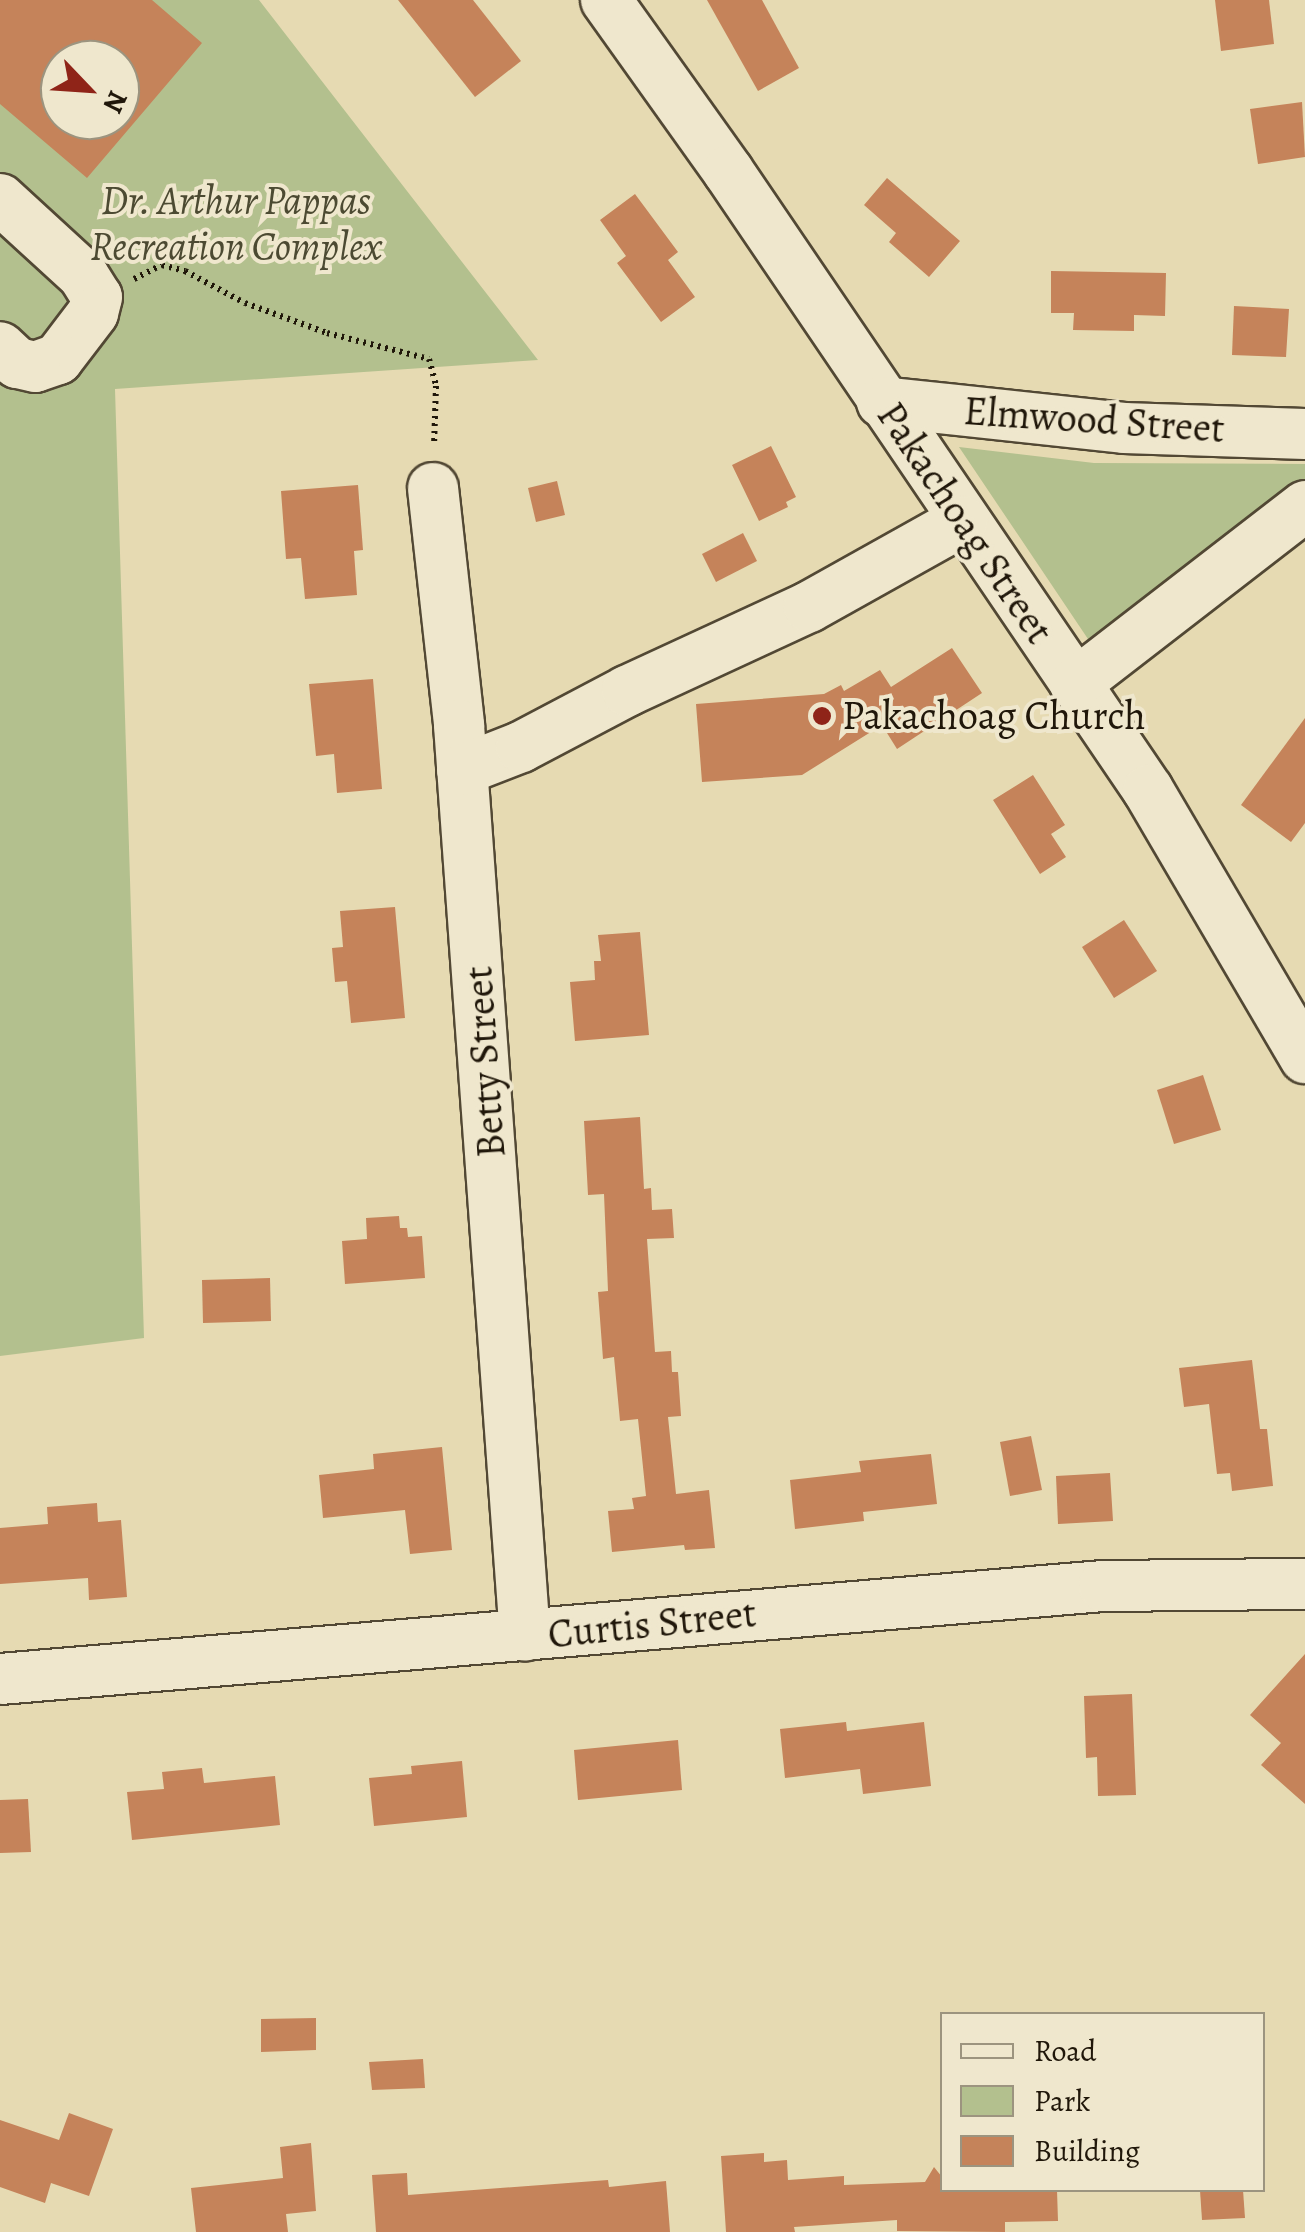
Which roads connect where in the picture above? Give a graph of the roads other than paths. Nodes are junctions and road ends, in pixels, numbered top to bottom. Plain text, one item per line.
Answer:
1 (606, 0) edge
2 (0, 199) edge
3 (0, 347) edge
4 (882, 402) junction
5 (1305, 434) edge
6 (433, 488) road end
7 (1305, 506) edge
8 (963, 522) junction
9 (1075, 684) junction
10 (462, 770) junction
11 (1305, 1058) edge
12 (1305, 1584) edge
13 (526, 1636) junction
14 (0, 1680) edge

1 - 4 street, Pakachoag Street
2 - 3 street
4 - 5 street, Elmwood Street
4 - 8 street, Pakachoag Street
6 - 10 street, Betty Street
7 - 9 street
8 - 9 street, Pakachoag Street
8 - 10 street
9 - 11 street, Pakachoag Street
10 - 13 street, Betty Street
12 - 13 street, Curtis Street
13 - 14 street, Curtis Street

